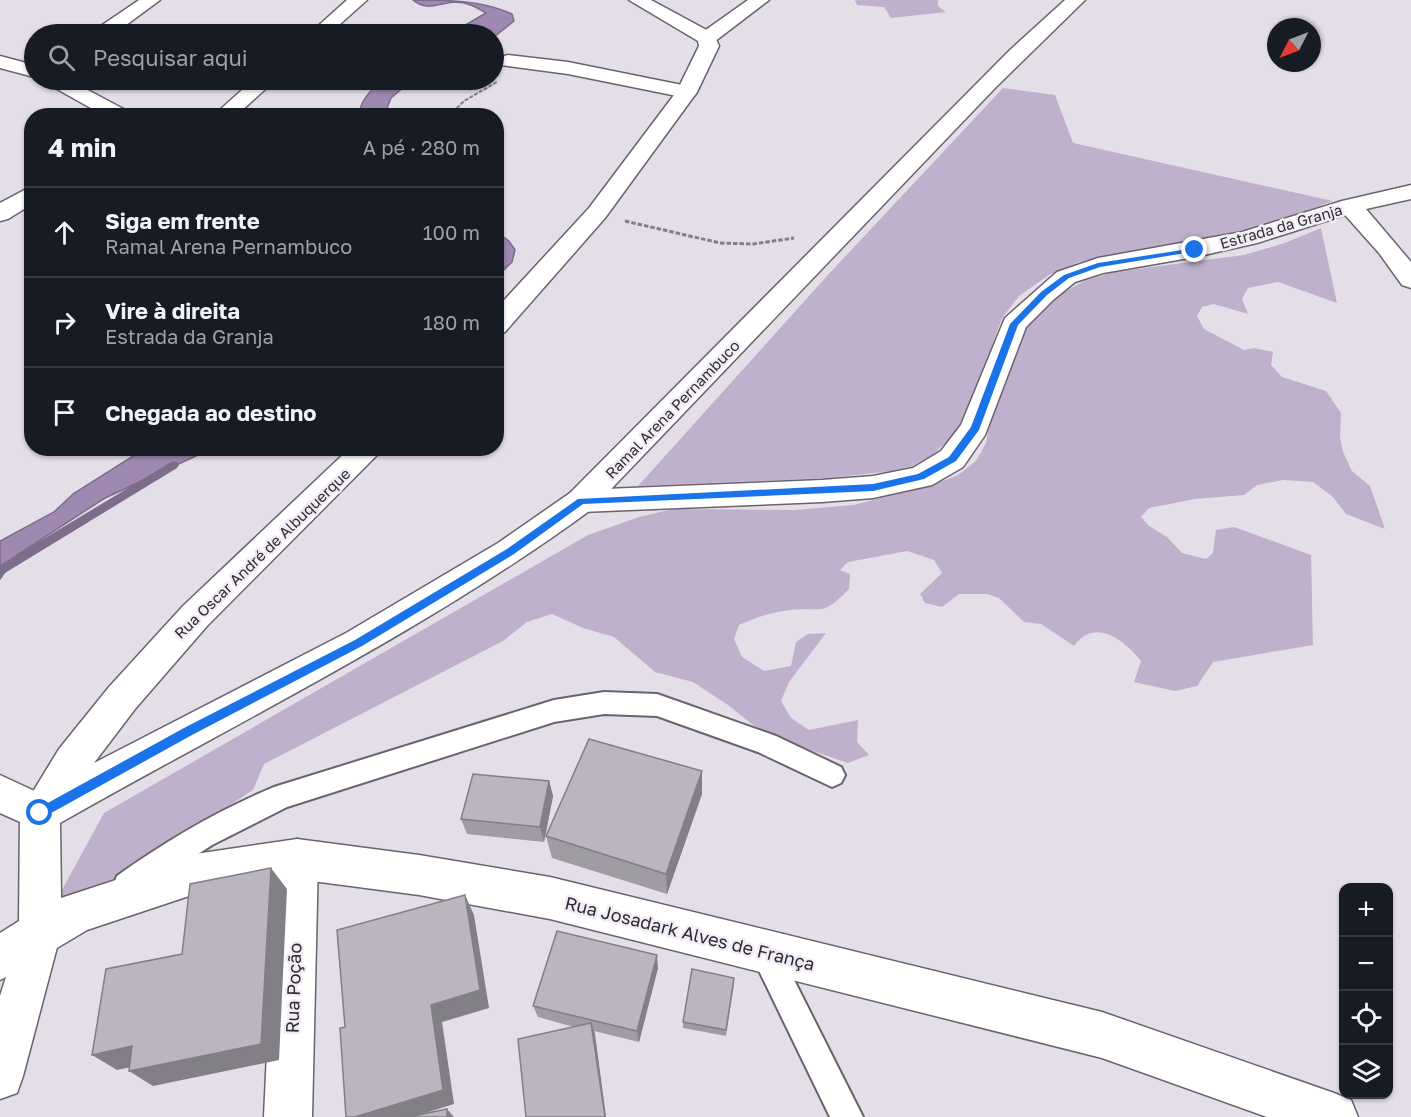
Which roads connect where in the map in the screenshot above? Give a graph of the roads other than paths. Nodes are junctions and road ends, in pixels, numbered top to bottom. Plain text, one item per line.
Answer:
1 (151, 0) edge
2 (358, 0) edge
3 (638, 0) edge
4 (760, 0) edge
5 (1076, 0) edge
6 (116, 24) edge
7 (330, 24) edge
8 (707, 39) junction
9 (508, 61) dead end
10 (0, 62) edge
11 (24, 69) edge
12 (74, 90) edge
13 (253, 90) edge
14 (687, 92) junction
15 (107, 108) edge
16 (232, 108) edge
17 (1411, 192) edge
18 (24, 198) edge
19 (1350, 206) junction
20 (0, 214) edge
21 (1411, 280) edge
22 (504, 317) edge
23 (361, 456) edge
24 (581, 501) junction
25 (832, 775) dead end
26 (0, 794) edge
27 (40, 813) junction
28 (297, 859) junction
29 (105, 903) junction
30 (39, 932) junction
31 (765, 952) junction
32 (0, 958) edge
33 (0, 1076) edge
34 (288, 1117) edge
35 (847, 1117) edge
36 (1334, 1117) edge

1 - 6 street
2 - 7 street
3 - 8 street
4 - 8 street
5 - 24 street, Ramal Arena Pernambuco
8 - 14 street
9 - 14 street
10 - 11 street
12 - 15 street
13 - 16 street
14 - 22 street
17 - 19 street, Estrada da Granja
18 - 20 street
19 - 21 street
19 - 24 street, Estrada da Granja
23 - 27 street, Rua Oscar André de Albuquerque
24 - 27 street, Ramal Arena Pernambuco
25 - 29 lane
26 - 27 street
27 - 30 street
28 - 29 street, Rua Josadark Alves de França
28 - 31 street, Rua Josadark Alves de França
28 - 34 street, Rua Poção
29 - 30 street, Rua Josadark Alves de França
30 - 32 street
30 - 33 street
31 - 35 lane
31 - 36 street, Rua Josadark Alves de França

